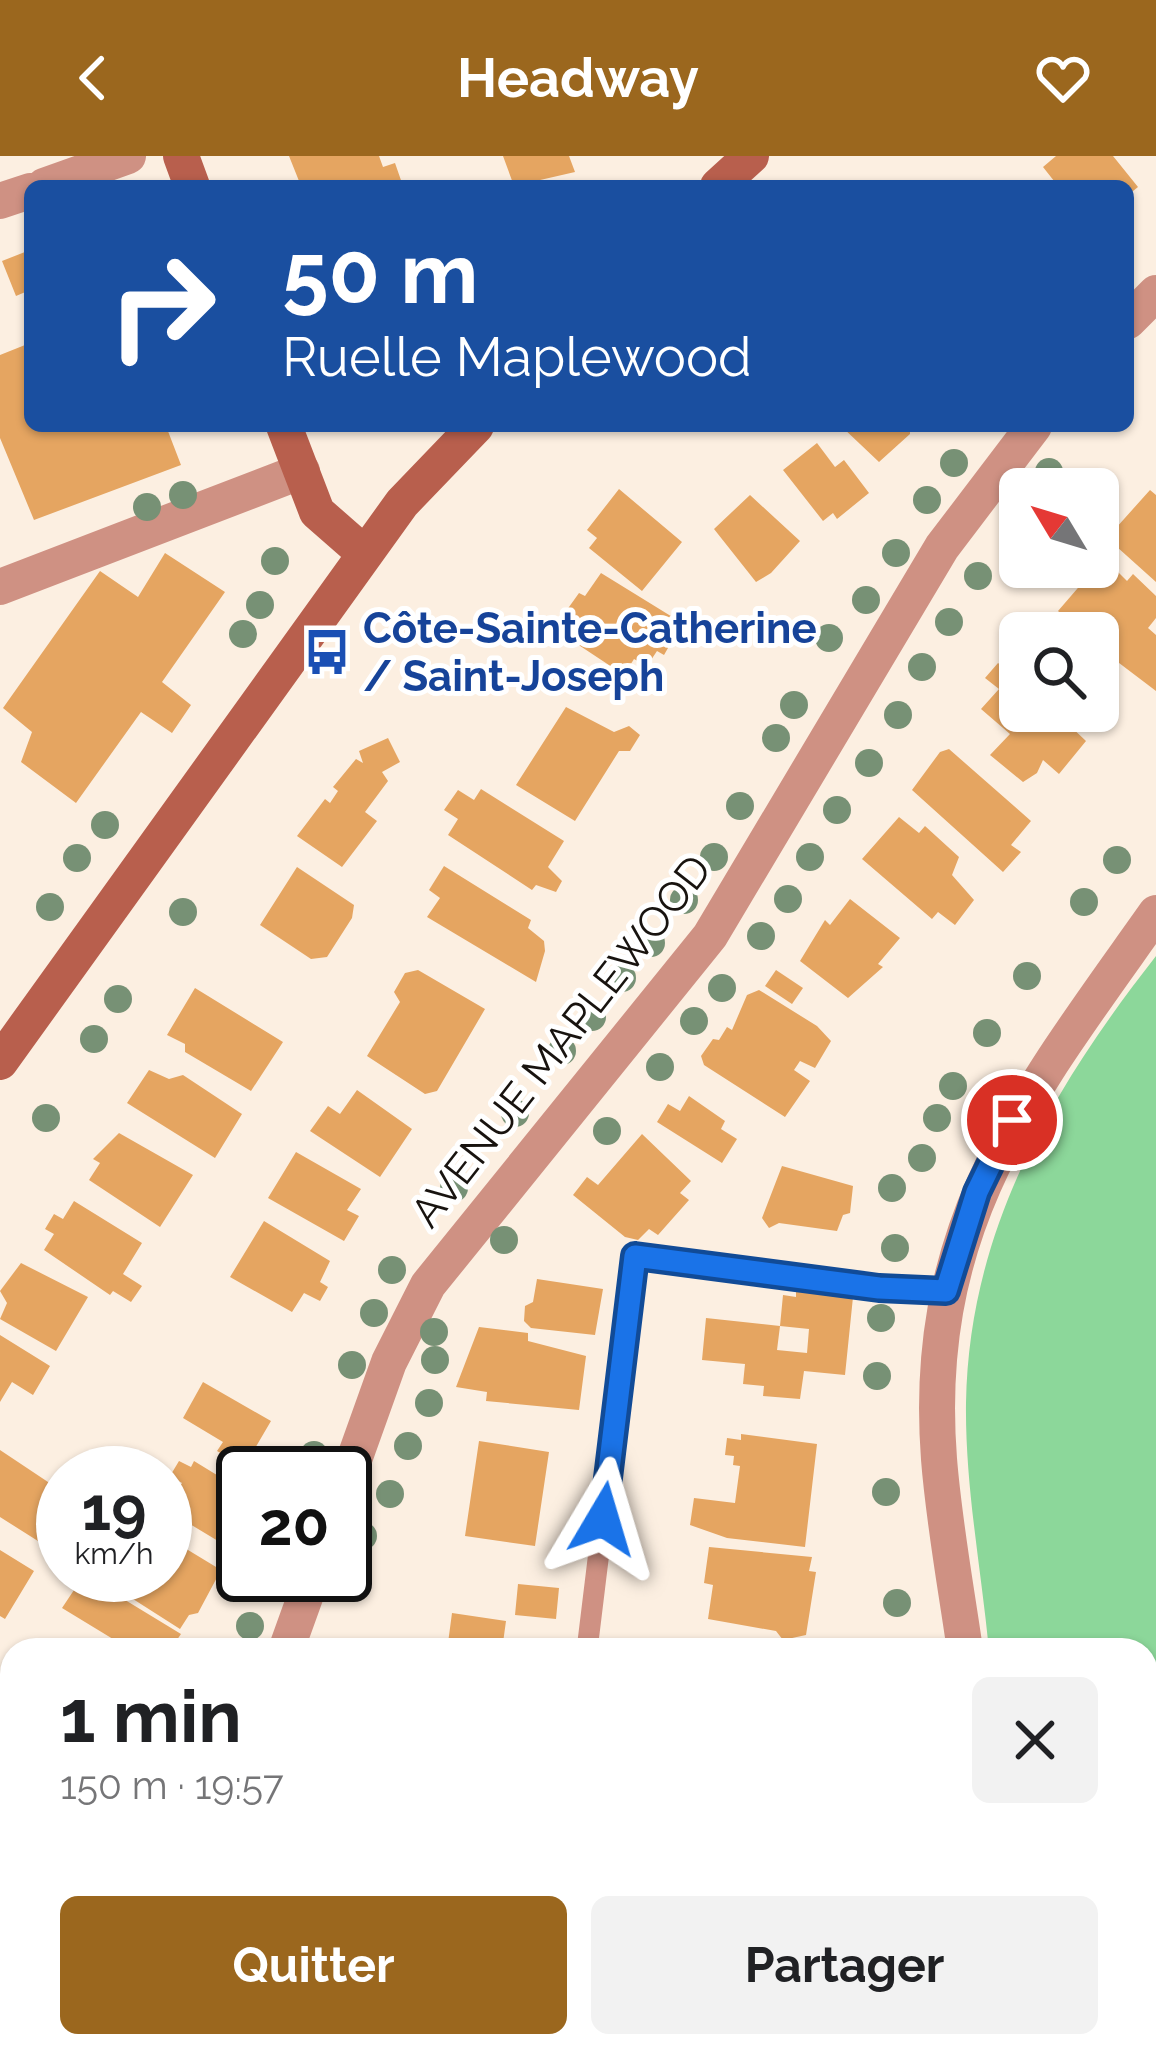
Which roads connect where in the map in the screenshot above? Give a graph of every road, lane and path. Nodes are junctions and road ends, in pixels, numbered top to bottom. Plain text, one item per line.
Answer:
1 (128, 156) edge
2 (751, 156) edge
3 (61, 180) edge
4 (725, 180) edge
5 (1156, 293) edge
6 (1134, 315) edge
7 (286, 432) edge
8 (470, 432) edge
9 (1029, 432) edge
10 (302, 471) junction
11 (365, 554) junction
12 (0, 587) edge
13 (1156, 913) edge
14 (0, 1062) edge
15 (946, 1291) junction
16 (359, 1446) edge
17 (303, 1602) edge
18 (290, 1638) edge
19 (588, 1638) edge
20 (963, 1638) edge

1 - 3 street
2 - 4 main road
5 - 6 street
7 - 10 main road
8 - 11 main road
9 - 16 street, AVENUE MAPLEWOOD
10 - 11 main road
10 - 12 street
11 - 14 main road
13 - 15 street
15 - 19 lane
15 - 20 street
17 - 18 street

